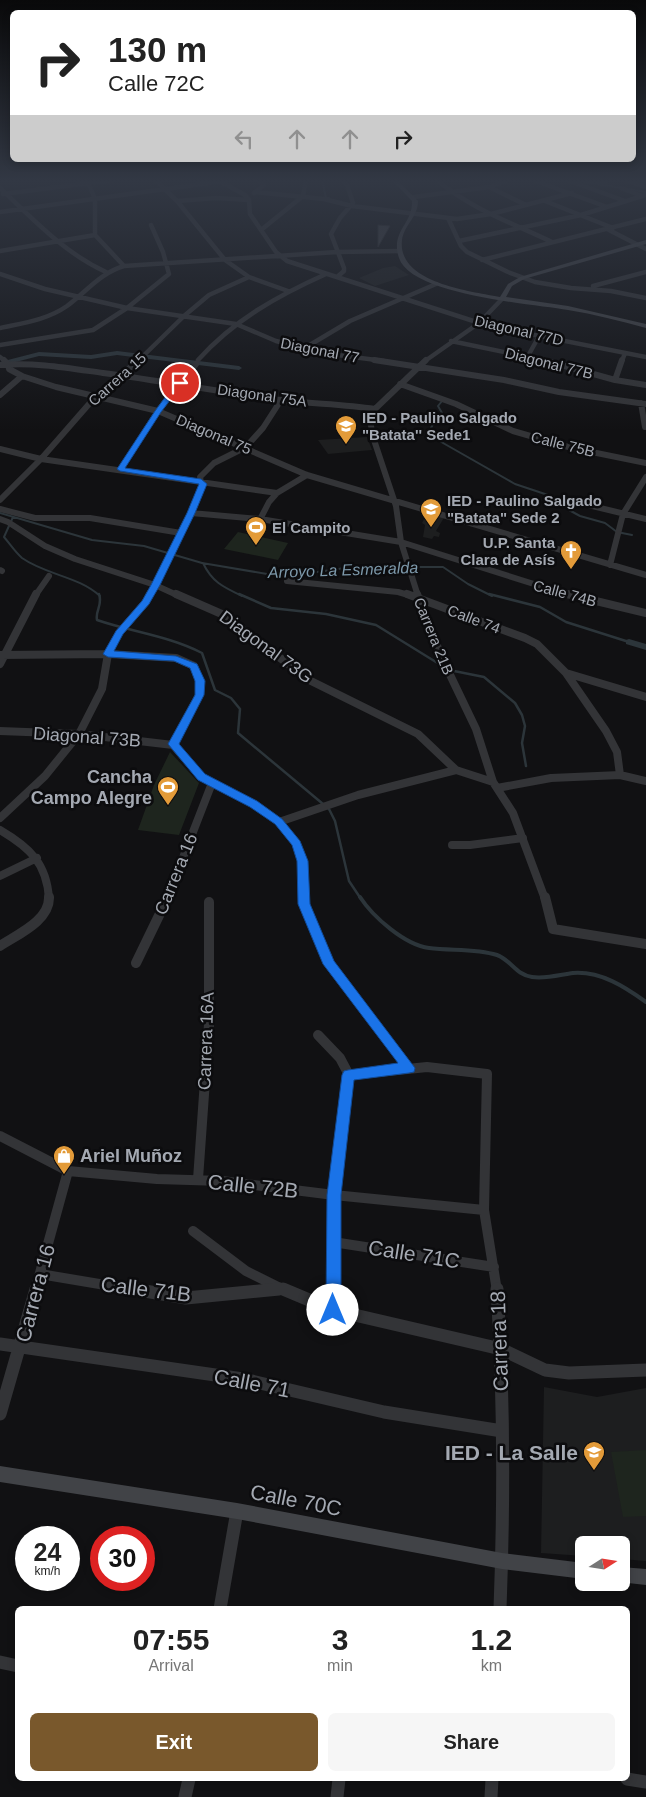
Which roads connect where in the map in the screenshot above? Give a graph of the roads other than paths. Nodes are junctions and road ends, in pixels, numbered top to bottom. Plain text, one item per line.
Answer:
1 (88, 264) edge
2 (167, 264) joint
3 (230, 264) edge
4 (297, 264) edge
5 (342, 264) edge
6 (404, 264) edge
7 (491, 264) edge
8 (572, 264) edge
9 (124, 266) joint
10 (106, 272) junction
11 (646, 272) edge
12 (0, 274) edge
13 (326, 274) junction
14 (249, 277) junction
15 (337, 277) junction
16 (522, 278) junction
17 (621, 279) junction
18 (436, 284) junction
19 (588, 288) junction
20 (288, 291) junction
21 (611, 291) junction
22 (78, 297) junction
23 (400, 298) junction
24 (646, 298) edge
25 (502, 299) junction
26 (127, 308) junction
27 (184, 316) junction
28 (479, 323) junction
29 (236, 324) junction
30 (646, 326) edge
31 (0, 328) edge
32 (539, 336) junction
33 (451, 341) junction
34 (0, 344) edge
35 (303, 350) junction
36 (625, 352) junction
37 (528, 356) junction
38 (646, 356) edge
39 (0, 357) edge
40 (143, 357) joint
41 (5, 364) edge
42 (418, 366) junction
43 (22, 376) junction
44 (122, 376) junction
45 (616, 380) junction
46 (180, 383) junction
47 (400, 384) junction
48 (646, 385) edge
49 (0, 395) edge
50 (96, 396) junction
51 (281, 400) junction
52 (644, 404) edge
53 (375, 409) junction
54 (158, 411) junction
55 (646, 431) edge
56 (246, 448) junction
57 (0, 449) edge
58 (41, 459) junction
59 (646, 464) edge
60 (120, 469) junction
61 (307, 475) junction
62 (646, 477) edge
63 (201, 481) junction
64 (277, 493) junction
65 (563, 498) dead end
66 (394, 499) junction
67 (0, 500) edge
68 (0, 508) edge
69 (191, 513) junction
70 (623, 514) junction
71 (0, 519) edge
72 (260, 519) junction
73 (646, 519) edge
74 (181, 534) junction
75 (252, 535) dead end
76 (400, 542) junction
77 (171, 553) joint
78 (610, 565) junction
79 (646, 575) edge
80 (49, 576) dead end
81 (287, 581) dead end
82 (155, 585) junction
83 (418, 597) junction
84 (646, 614) edge
85 (108, 654) junction
86 (2, 655) edge
87 (0, 664) edge
88 (566, 673) junction
89 (646, 697) edge
90 (0, 731) edge
91 (79, 734) junction
92 (174, 744) junction
93 (456, 770) junction
94 (620, 775) junction
95 (646, 781) edge
96 (212, 783) junction
97 (495, 785) junction
98 (331, 804) joint
99 (319, 808) joint
100 (0, 818) edge
101 (279, 822) junction
102 (0, 830) edge
103 (523, 838) junction
104 (452, 845) dead end
105 (37, 858) junction
106 (0, 876) edge
107 (209, 902) dead end
108 (646, 944) edge
109 (0, 946) edge
110 (136, 963) dead end
111 (318, 1035) dead end
112 (409, 1068) junction
113 (348, 1075) junction
114 (0, 1136) edge
115 (68, 1171) junction
116 (198, 1179) junction
117 (334, 1195) junction
118 (484, 1210) junction
119 (193, 1230) dead end
120 (333, 1242) junction
121 (494, 1267) junction
122 (40, 1274) junction
123 (282, 1289) junction
124 (333, 1310) junction
125 (0, 1344) edge
126 (20, 1347) junction
127 (501, 1349) junction
128 (646, 1370) edge
129 (0, 1414) edge
130 (502, 1431) junction
131 (0, 1474) edge
132 (237, 1512) junction
133 (502, 1561) junction
134 (575, 1570) edge
135 (630, 1576) edge
136 (646, 1577) edge
137 (221, 1606) edge
138 (500, 1606) edge
139 (0, 1662) edge
140 (15, 1665) edge
141 (630, 1779) edge
142 (189, 1781) edge
143 (339, 1781) edge
144 (492, 1781) edge
145 (646, 1782) edge
146 (185, 1797) edge
147 (337, 1797) edge
148 (491, 1797) edge

1 - 10 street
2 - 9 street
2 - 26 street
3 - 14 street
4 - 13 street, Diagonal 77D
5 - 15 street
6 - 18 street
7 - 16 street
8 - 16 street
9 - 10 street
10 - 22 street
11 - 17 street
12 - 22 street, Diagonal 77
13 - 15 street, Diagonal 77D
13 - 20 street
14 - 20 street
14 - 27 street, Carrera 15
15 - 23 street, Diagonal 77D
16 - 19 street
16 - 25 street
17 - 19 street
17 - 21 street
18 - 23 street
18 - 25 street
19 - 21 street
20 - 29 street
21 - 24 street
22 - 26 street, Diagonal 77
22 - 31 street
23 - 28 street, Diagonal 77D
23 - 35 street
25 - 28 street
25 - 30 street
26 - 27 street, Diagonal 77
26 - 34 street
27 - 29 street, Diagonal 77
27 - 40 street, Carrera 15
28 - 32 street, Diagonal 77D
28 - 33 street
29 - 35 street, Diagonal 77
29 - 46 street
32 - 36 street, Diagonal 77D
32 - 37 street
33 - 37 street, Diagonal 77B
33 - 42 street
35 - 42 street, Diagonal 77
36 - 38 street, Diagonal 77D
36 - 45 street
37 - 45 street, Diagonal 77B
39 - 41 street, Diagonal 75
40 - 44 street, Carrera 15
41 - 43 street, Diagonal 75
41 - 44 street, Diagonal 75A
42 - 47 street
42 - 52 street, Diagonal 77
43 - 49 street
43 - 50 street, Diagonal 75
44 - 46 street, Diagonal 75A
44 - 50 street, Carrera 15
45 - 48 street, Diagonal 77B
46 - 51 street, Diagonal 75A
46 - 54 street
47 - 53 street
47 - 59 street, Calle 75B
50 - 54 street, Diagonal 75
50 - 58 street, Carrera 15
51 - 53 street, Diagonal 75A
51 - 56 street
52 - 55 street
53 - 66 street, Carrera 21B
54 - 56 street, Diagonal 75
54 - 60 street
56 - 61 street, Diagonal 75
56 - 63 street
57 - 58 street
58 - 60 street
58 - 67 street, Carrera 15
60 - 63 street
61 - 64 street
61 - 66 street, Diagonal 75
62 - 70 street
63 - 64 street
63 - 69 street
64 - 72 street
65 - 70 street
66 - 76 street, Carrera 21B
66 - 78 street, Diagonal 75
68 - 74 street
69 - 72 street, Calle 74B
69 - 74 street
70 - 73 street
70 - 78 street
71 - 82 street, Diagonal 73G
72 - 75 street
72 - 76 street, Calle 74B
74 - 77 street
76 - 83 street, Carrera 21B
76 - 84 street, Calle 74B
77 - 82 street
78 - 79 street, Diagonal 75
80 - 86 street
81 - 83 street, Calle 74
82 - 85 street
82 - 93 street, Diagonal 73G
83 - 88 street, Calle 74
83 - 97 street, Carrera 21B
85 - 86 street
85 - 91 street
85 - 92 street
86 - 87 street
88 - 89 street, Calle 74
88 - 94 street
90 - 91 street, Diagonal 73B
91 - 92 street, Diagonal 73B
91 - 100 street
92 - 96 street
93 - 97 street, Diagonal 73G
93 - 98 street
94 - 95 street
94 - 97 street
96 - 101 street
96 - 110 street, Carrera 16
97 - 103 street, Carrera 21B
98 - 99 street
99 - 101 street
101 - 112 street
102 - 105 street
103 - 104 street
103 - 108 street, Carrera 21B
105 - 106 street
105 - 109 street
107 - 116 street, Carrera 16A
111 - 113 street
112 - 113 street
112 - 118 street, Carrera 18
113 - 117 street
114 - 115 street, Calle 72B
115 - 116 street, Calle 72B
115 - 122 street, Carrera 16
116 - 117 street, Calle 72B
117 - 118 street, Calle 72B
117 - 120 street
118 - 121 street, Carrera 18
119 - 123 street
120 - 121 street, Calle 71C
120 - 124 street
121 - 127 street, Carrera 18
122 - 123 street, Calle 71B
122 - 126 street, Carrera 16
123 - 124 street
124 - 127 street
125 - 126 street, Calle 71
126 - 129 street, Carrera 16
126 - 130 street, Calle 71
127 - 128 street
127 - 130 street, Carrera 18
130 - 133 street, Carrera 18
131 - 132 street, Calle 70C
132 - 133 street, Calle 70C
132 - 137 street
133 - 134 street, Calle 70C
133 - 138 street, Carrera 18
135 - 136 street
139 - 140 street
141 - 145 street
142 - 146 street
143 - 147 street
144 - 148 street

